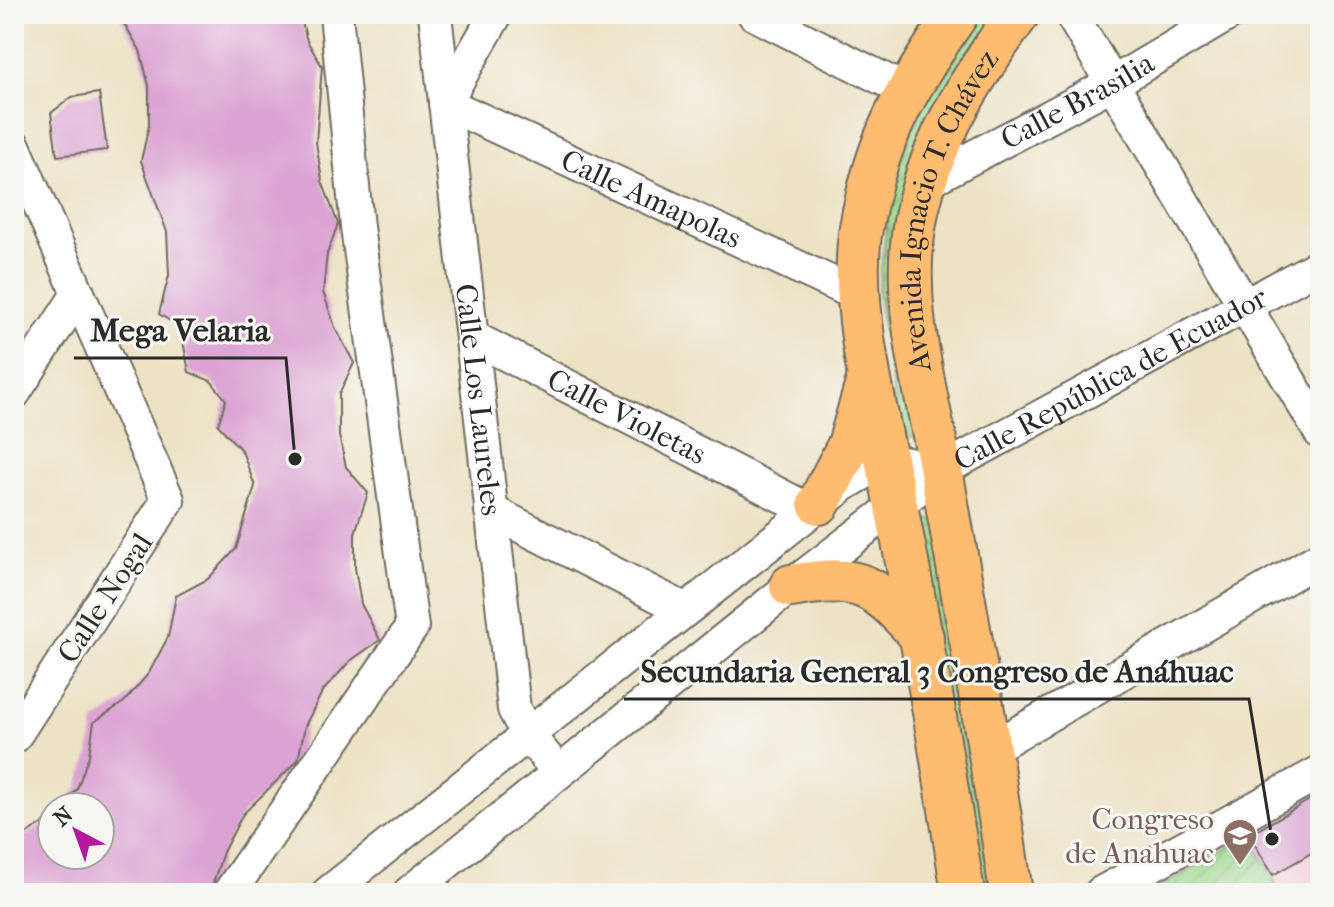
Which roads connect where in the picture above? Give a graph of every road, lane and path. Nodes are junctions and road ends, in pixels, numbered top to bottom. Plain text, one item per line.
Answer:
1 (336, 14) edge
2 (435, 14) edge
3 (496, 14) edge
4 (754, 14) edge
5 (957, 14) edge
6 (1018, 14) edge
7 (1071, 14) edge
8 (1229, 14) edge
9 (1113, 83) junction
10 (905, 90) junction
11 (445, 103) junction
12 (14, 146) edge
13 (924, 183) junction
14 (1320, 265) edge
15 (78, 294) junction
16 (858, 295) junction
17 (1248, 307) junction
18 (472, 337) junction
19 (871, 371) junction
20 (14, 393) edge
21 (1320, 432) edge
22 (886, 460) junction
23 (942, 470) junction
24 (803, 502) junction
25 (896, 503) junction
26 (491, 511) junction
27 (1320, 558) edge
28 (791, 586) junction
29 (684, 609) junction
30 (922, 637) junction
31 (527, 734) junction
32 (14, 737) edge
33 (990, 749) junction
34 (558, 771) junction
35 (1320, 772) edge
36 (229, 893) edge
37 (328, 893) edge
38 (409, 893) edge
39 (963, 893) edge
40 (1011, 893) edge
41 (1101, 893) edge

1 - 36 street
2 - 11 street, Calle Los Laureles
3 - 11 street
4 - 10 street
5 - 10 main road, Avenida Ignacio T. Chávez
6 - 13 main road, Avenida Ignacio T. Chávez
7 - 9 street
8 - 9 street, Calle Brasilia
9 - 13 street, Calle Brasilia
9 - 17 street
10 - 16 main road, Avenida Ignacio T. Chávez
11 - 16 street, Calle Amapolas
11 - 18 street, Calle Los Laureles
12 - 15 street
13 - 23 main road, Avenida Ignacio T. Chávez
14 - 17 street, Calle República de Ecuador
15 - 20 street
15 - 32 street, Calle Nogal
16 - 19 main road, Avenida Ignacio T. Chávez
17 - 21 street
17 - 23 street, Calle República de Ecuador
18 - 24 street, Calle Violetas
18 - 26 street, Calle Los Laureles
19 - 22 main road, Avenida Ignacio T. Chávez
19 - 24 main road
22 - 23 street, Calle República de Ecuador
22 - 24 street
22 - 25 main road, Avenida Ignacio T. Chávez
23 - 25 street, Calle República de Ecuador
23 - 33 main road, Avenida Ignacio T. Chávez
24 - 29 street
25 - 28 street, Calle República de Ecuador
25 - 30 main road, Avenida Ignacio T. Chávez
26 - 29 street
26 - 31 street, Calle Los Laureles
27 - 33 street
28 - 30 main road
28 - 34 street, Calle República de Ecuador
29 - 31 street
30 - 39 main road, Avenida Ignacio T. Chávez
31 - 34 street, Calle Los Laureles
31 - 37 street
33 - 40 main road, Avenida Ignacio T. Chávez
34 - 38 street, Calle República de Ecuador
35 - 41 street

